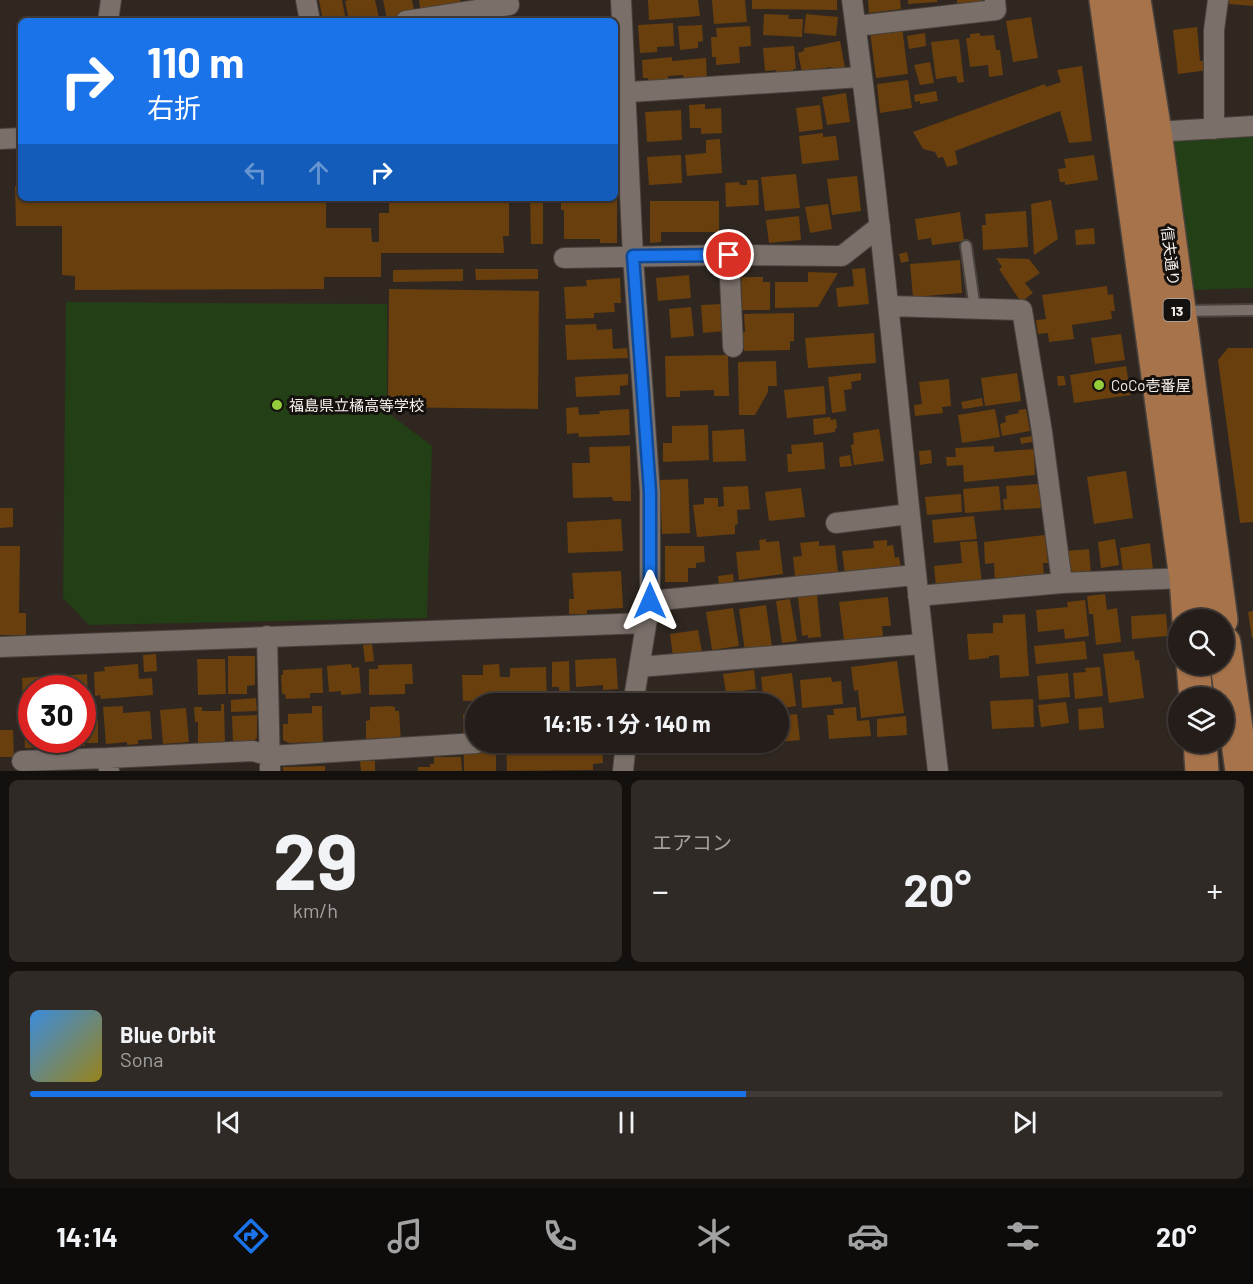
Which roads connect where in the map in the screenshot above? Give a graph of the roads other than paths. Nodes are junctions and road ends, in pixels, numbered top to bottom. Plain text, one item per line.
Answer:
1 (111, 0) edge
2 (306, 0) edge
3 (508, 0) edge
4 (621, 0) edge
5 (852, 0) edge
6 (995, 0) edge
7 (1106, 0) edge
8 (1134, 0) edge
9 (1218, 0) edge
10 (108, 18) edge
11 (309, 18) edge
12 (425, 18) edge
13 (856, 26) junction
14 (861, 77) junction
15 (620, 93) edge
16 (1253, 126) edge
17 (1214, 129) junction
18 (1155, 132) junction
19 (18, 138) edge
20 (0, 139) edge
21 (880, 226) junction
22 (966, 246) dead end
23 (729, 255) junction
24 (633, 256) junction
25 (564, 258) dead end
26 (890, 306) junction
27 (975, 309) junction
28 (1253, 310) edge
29 (1178, 311) junction
30 (733, 347) dead end
31 (909, 514) junction
32 (836, 524) dead end
33 (915, 575) junction
34 (1186, 578) junction
35 (1062, 583) junction
36 (918, 596) junction
37 (650, 601) junction
38 (1189, 609) edge
39 (1219, 609) edge
40 (646, 623) junction
41 (267, 636) junction
42 (922, 644) junction
43 (0, 647) edge
44 (639, 667) junction
45 (1228, 675) edge
46 (635, 693) edge
47 (465, 743) edge
48 (625, 753) edge
49 (1201, 753) edge
50 (22, 760) dead end
51 (109, 764) edge
52 (270, 764) edge
53 (623, 771) edge
54 (938, 771) edge
55 (1202, 771) edge
56 (1242, 771) edge

1 - 10 street
2 - 11 street
3 - 12 street
4 - 15 street
5 - 13 street
6 - 13 street
7 - 34 highway, 信夫通り / 13
8 - 18 highway, 信夫通り / 13
9 - 17 street
13 - 14 street
14 - 15 street
14 - 21 street
15 - 24 street
16 - 17 street
17 - 18 street
18 - 29 highway, 信夫通り / 13
19 - 20 street
21 - 23 street
21 - 26 street
22 - 27 lane
23 - 24 street
23 - 30 street
24 - 25 street
24 - 37 street
26 - 27 street
26 - 31 street
27 - 35 street
28 - 29 lane
29 - 39 highway, 信夫通り / 13
31 - 32 street
31 - 33 street
33 - 36 street
33 - 37 street
34 - 35 street
34 - 38 highway, 信夫通り / 13
35 - 36 street
36 - 42 street
37 - 40 street
40 - 41 street
40 - 44 street
41 - 43 street
41 - 52 street
42 - 44 street
42 - 54 street
44 - 46 street
45 - 56 highway
47 - 52 street
48 - 53 street
49 - 55 highway
50 - 51 street
51 - 52 street

